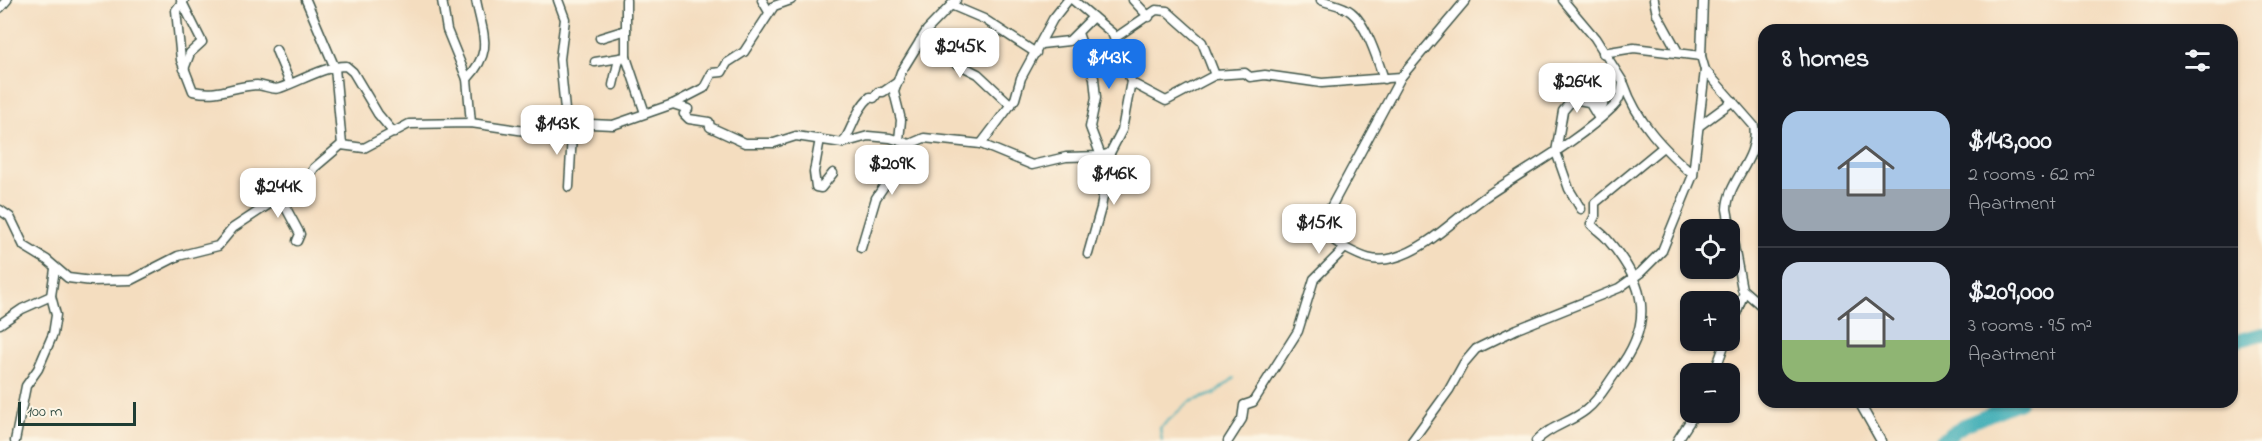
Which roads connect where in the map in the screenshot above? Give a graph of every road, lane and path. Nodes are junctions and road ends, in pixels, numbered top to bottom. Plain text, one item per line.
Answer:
1 (7, 0) edge
2 (182, 0) edge
3 (306, 0) edge
4 (441, 0) edge
5 (476, 0) edge
6 (558, 0) edge
7 (626, 0) edge
8 (762, 0) edge
9 (791, 0) edge
10 (1068, 0) edge
11 (1074, 0) edge
12 (1133, 0) edge
13 (1321, 0) edge
14 (1466, 0) edge
15 (1563, 0) edge
16 (1654, 0) edge
17 (1703, 0) edge
18 (953, 3) edge
19 (0, 8) edge
20 (769, 12) junction
21 (1093, 17) junction
22 (1149, 17) junction
23 (626, 30) junction
24 (1078, 33) junction
25 (600, 38) dead end
26 (1115, 38) junction
27 (920, 41) junction
28 (1041, 44) junction
29 (276, 50) dead end
30 (1678, 52) junction
31 (1036, 53) junction
32 (1603, 53) junction
33 (1701, 56) junction
34 (623, 58) junction
35 (595, 62) dead end
36 (335, 68) junction
37 (184, 69) junction
38 (1705, 70) junction
39 (1215, 75) junction
40 (1401, 78) junction
41 (467, 79) junction
42 (1384, 79) junction
43 (899, 81) junction
44 (1623, 82) junction
45 (290, 83) junction
46 (1132, 83) junction
47 (613, 85) dead end
48 (1732, 100) junction
49 (1589, 102) dead end
50 (673, 105) junction
51 (1011, 105) junction
52 (645, 113) junction
53 (471, 123) junction
54 (568, 123) junction
55 (1699, 126) junction
56 (394, 133) junction
57 (820, 139) junction
58 (899, 140) junction
59 (843, 143) junction
60 (910, 144) junction
61 (981, 144) junction
62 (342, 145) junction
63 (1663, 147) junction
64 (1556, 152) junction
65 (1105, 155) junction
66 (833, 173) dead end
67 (1693, 175) junction
68 (569, 187) dead end
69 (280, 197) junction
70 (1581, 209) dead end
71 (0, 210) edge
72 (297, 241) dead end
73 (861, 248) dead end
74 (1346, 248) junction
75 (1088, 254) dead end
76 (55, 269) junction
77 (1633, 279) junction
78 (1744, 292) junction
79 (51, 296) junction
80 (1740, 303) edge
81 (1758, 303) edge
82 (0, 324) edge
83 (1862, 408) edge
84 (1689, 423) edge
85 (15, 441) edge
86 (1228, 441) edge
87 (1412, 441) edge
88 (1536, 441) edge
89 (1677, 441) edge
90 (1881, 441) edge

1 - 19 street
2 - 37 street
2 - 37 street
3 - 36 street
4 - 41 street
5 - 41 street
6 - 54 street
7 - 23 street
8 - 20 street
9 - 20 street
10 - 28 street
11 - 21 street
12 - 22 street
13 - 42 street
14 - 40 street
15 - 32 street
16 - 30 street
17 - 33 street
18 - 27 street
18 - 31 street
20 - 50 street
21 - 24 street
21 - 26 street
22 - 26 street
22 - 39 street
23 - 25 street
23 - 34 street
24 - 28 street
24 - 65 street
26 - 46 street
27 - 43 street
27 - 51 street
28 - 31 street
29 - 45 street
30 - 32 street
30 - 33 street
31 - 51 street
32 - 44 street
33 - 38 street
34 - 35 street
34 - 47 street
34 - 52 street
36 - 45 street
36 - 56 street
36 - 62 street
37 - 45 street
38 - 48 street
38 - 55 street
39 - 42 street
39 - 46 street
40 - 42 street
40 - 74 street
41 - 53 street
43 - 58 street
43 - 59 street
44 - 63 street
44 - 64 street
46 - 65 street
48 - 55 street
48 - 78 street
49 - 64 street
50 - 52 street
50 - 57 street
51 - 61 street
52 - 54 street
53 - 54 street
53 - 56 street
54 - 68 street
55 - 67 street
56 - 62 street
57 - 59 street
57 - 66 street
58 - 59 street
58 - 60 street
60 - 61 street
60 - 73 street
61 - 65 street
62 - 69 street
63 - 67 street
63 - 77 street
64 - 70 street
64 - 74 street
65 - 75 street
67 - 77 street
69 - 72 street
69 - 76 street
71 - 76 street
74 - 86 street
76 - 79 street
77 - 87 street
77 - 88 street
78 - 80 street
78 - 81 street
79 - 82 street
79 - 85 street
83 - 90 street
84 - 89 street

